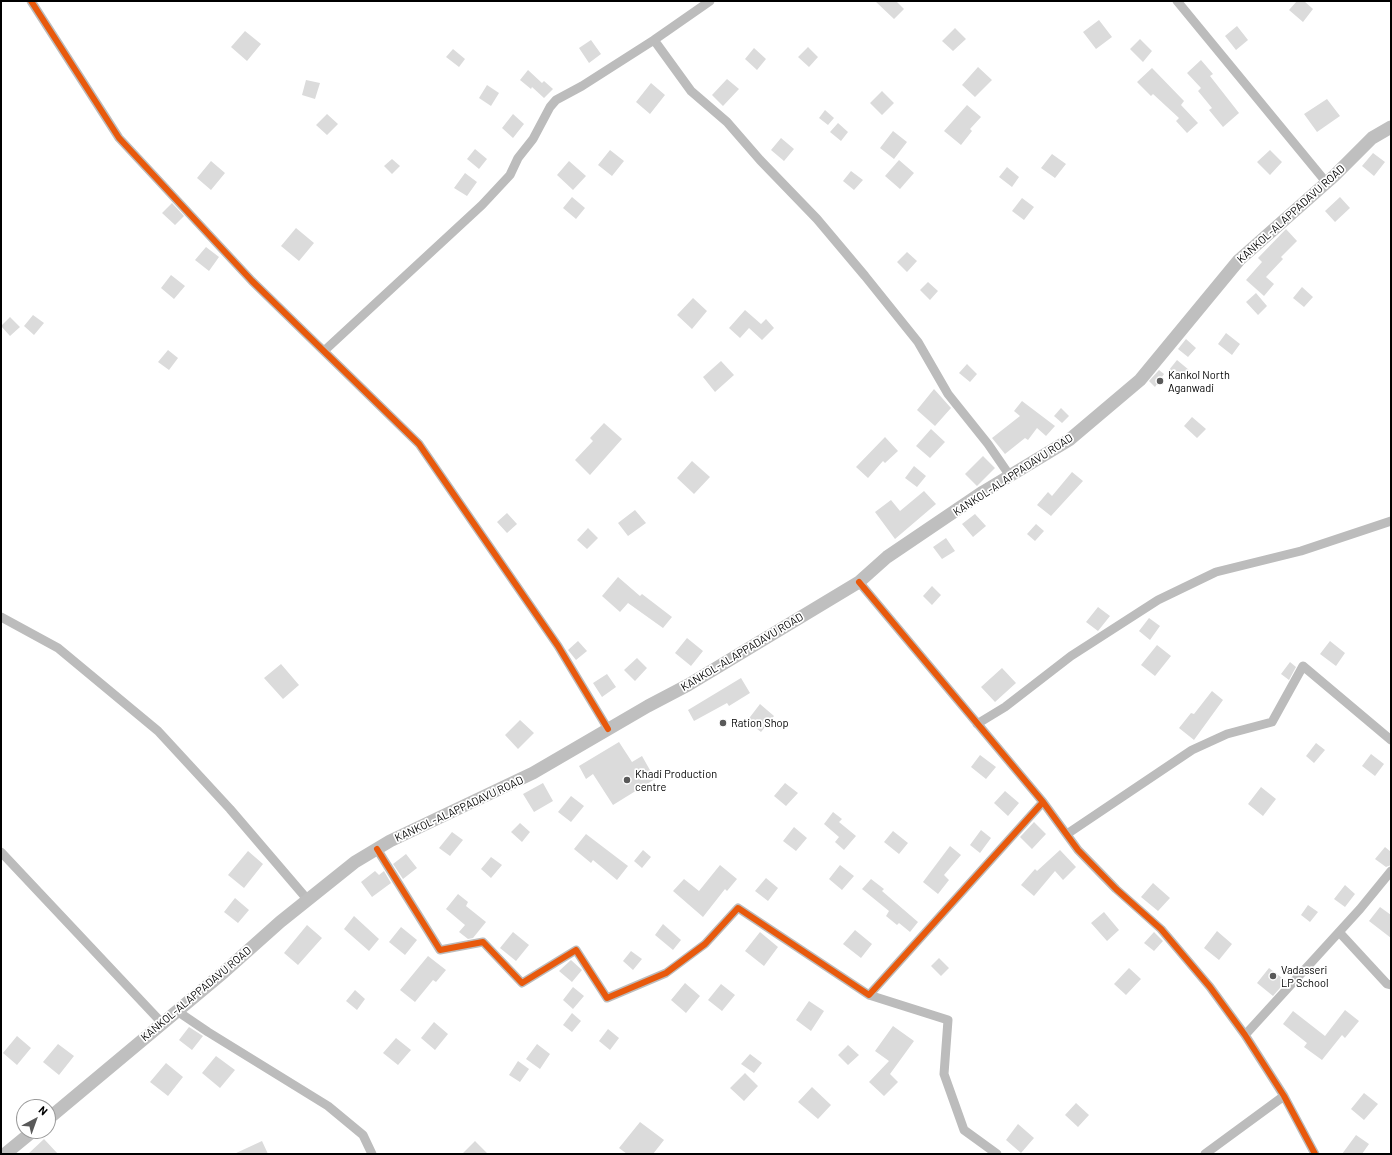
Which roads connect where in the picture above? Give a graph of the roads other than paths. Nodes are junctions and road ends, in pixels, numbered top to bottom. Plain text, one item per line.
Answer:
1 (31, 1) edge
2 (710, 1) edge
3 (1177, 1) edge
4 (654, 40) junction
5 (1391, 127) edge
6 (1326, 182) junction
7 (324, 351) junction
8 (1010, 476) junction
9 (1391, 521) edge
10 (859, 582) junction
11 (1, 617) edge
12 (977, 724) junction
13 (608, 729) junction
14 (1391, 740) edge
15 (1043, 802) junction
16 (1067, 834) junction
17 (377, 849) junction
18 (1, 852) edge
19 (1391, 871) edge
20 (307, 899) junction
21 (1339, 932) junction
22 (1391, 984) edge
23 (869, 995) junction
24 (177, 1011) junction
25 (162, 1023) junction
26 (1245, 1035) junction
27 (1284, 1096) junction
28 (56, 1112) edge
29 (23, 1139) edge
30 (4, 1154) edge
31 (372, 1154) edge
32 (996, 1154) edge
33 (1205, 1154) edge
34 (1315, 1154) edge

1 - 7 street
2 - 4 street
3 - 6 street
4 - 7 street
4 - 8 street
5 - 6 main road, KANKOL-ALAPPADAVU ROAD
6 - 8 main road, KANKOL-ALAPPADAVU ROAD
7 - 13 street
8 - 10 main road, KANKOL-ALAPPADAVU ROAD
9 - 12 street
10 - 12 street
10 - 13 main road, KANKOL-ALAPPADAVU ROAD
11 - 20 street
12 - 15 street
13 - 17 main road, KANKOL-ALAPPADAVU ROAD
14 - 16 street
15 - 16 street
15 - 23 street
16 - 26 street
17 - 20 main road, KANKOL-ALAPPADAVU ROAD
17 - 23 street
18 - 25 street
19 - 21 street
20 - 24 main road, KANKOL-ALAPPADAVU ROAD
21 - 22 street
21 - 26 street
23 - 32 street
24 - 25 main road, KANKOL-ALAPPADAVU ROAD
24 - 31 street
25 - 28 main road, KANKOL-ALAPPADAVU ROAD
26 - 27 street
27 - 33 street
27 - 34 street
29 - 30 main road

